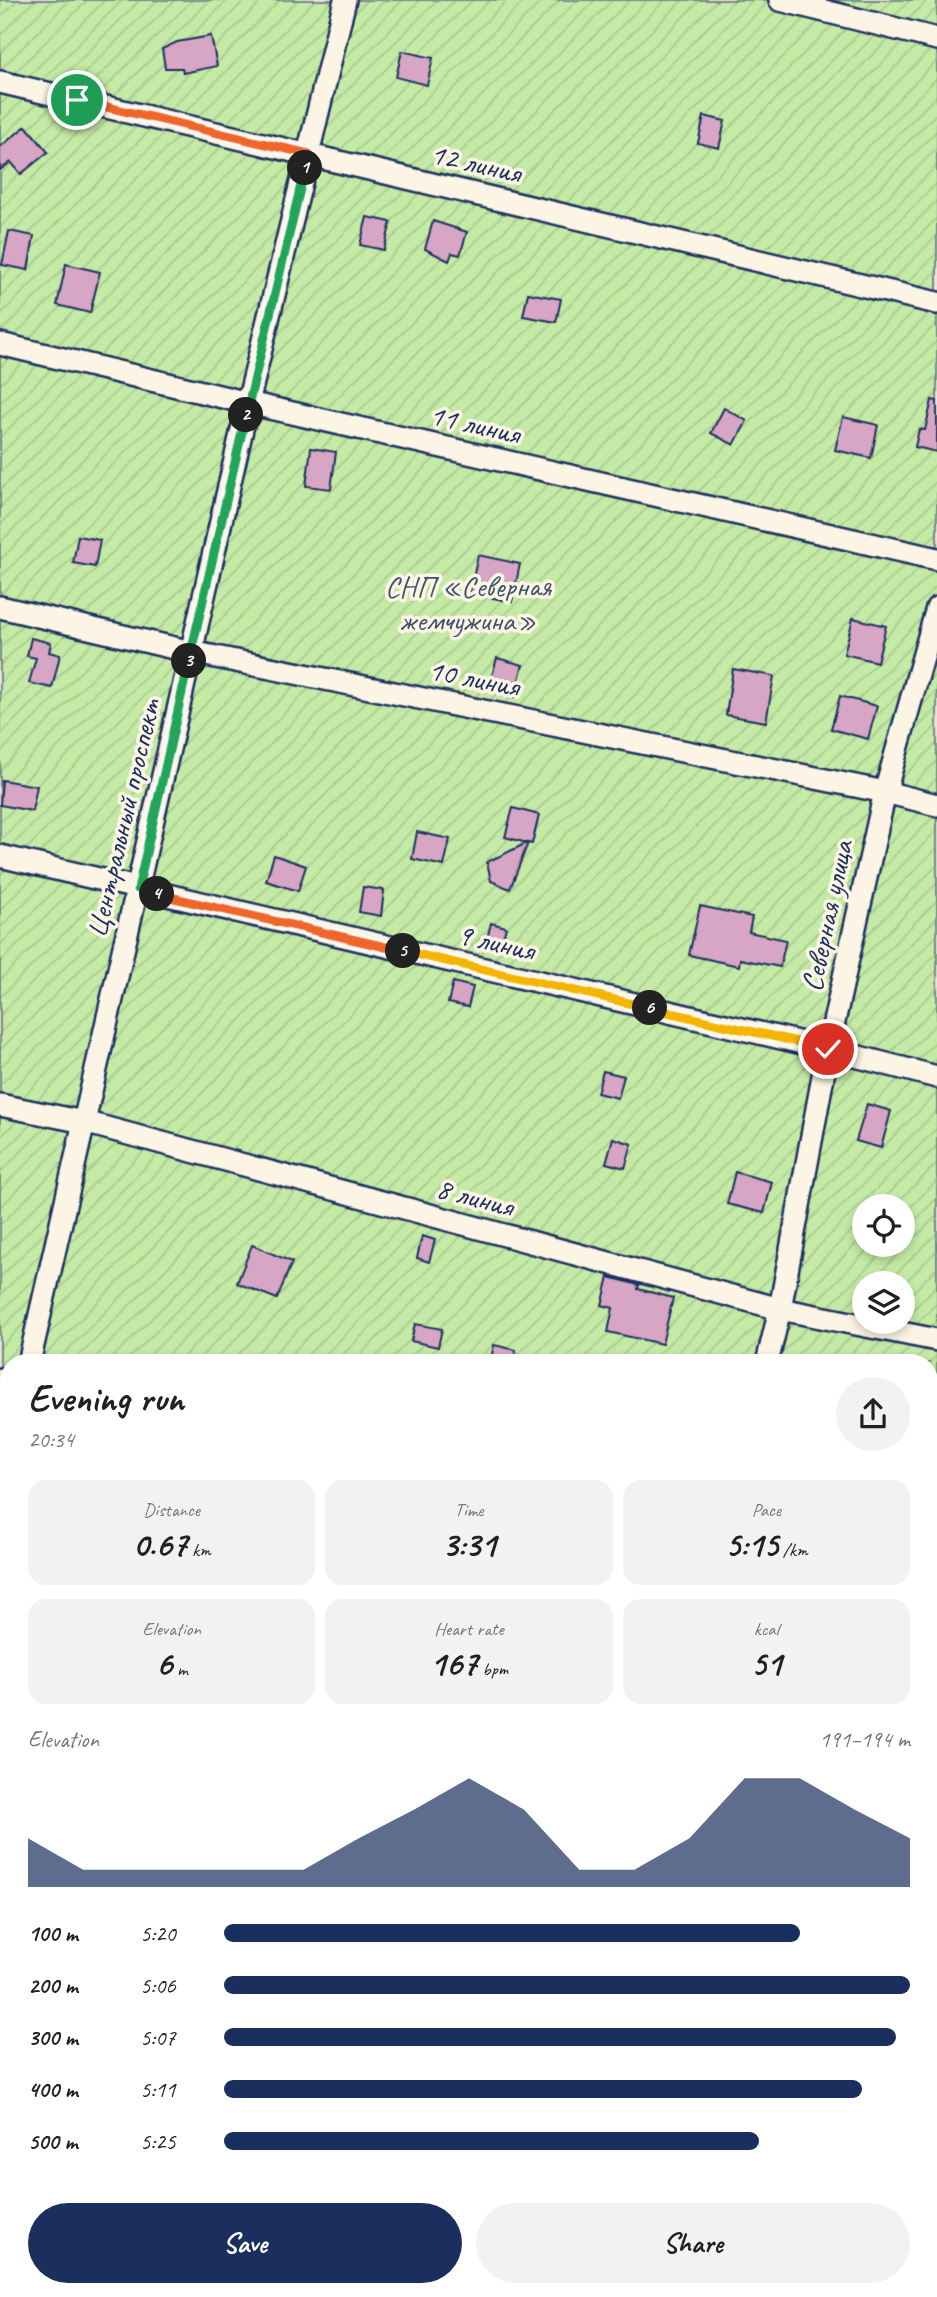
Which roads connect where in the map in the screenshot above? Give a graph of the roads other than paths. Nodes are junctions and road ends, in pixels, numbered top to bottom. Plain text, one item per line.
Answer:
1 (345, 0) edge
2 (780, 0) edge
3 (937, 39) edge
4 (0, 82) edge
5 (309, 154) junction
6 (937, 303) edge
7 (0, 344) edge
8 (248, 403) junction
9 (937, 559) edge
10 (0, 607) edge
11 (937, 608) edge
12 (191, 652) junction
13 (885, 792) junction
14 (937, 805) edge
15 (0, 856) edge
16 (138, 889) junction
17 (828, 1049) junction
18 (937, 1077) edge
19 (0, 1105) edge
20 (84, 1122) junction
21 (780, 1309) junction
22 (937, 1340) edge
23 (31, 1354) edge
24 (769, 1354) edge

1 - 5 street, Центральный проспект
2 - 3 street
4 - 5 street, 12 линия
5 - 6 street, 12 линия
5 - 8 street, Центральный проспект
7 - 8 street, 11 линия
8 - 9 street, 11 линия
8 - 12 street, Центральный проспект
10 - 12 street, 10 линия
11 - 13 street, Северная улица
12 - 13 street, 10 линия
12 - 16 street, Центральный проспект
13 - 14 street, 10 линия
13 - 17 street, Северная улица
15 - 16 street, 9 линия
16 - 17 street, 9 линия
16 - 20 street, Центральный проспект
17 - 18 street, 9 линия
17 - 21 street, Северная улица
19 - 20 street, 8 линия
20 - 21 street, 8 линия
20 - 23 street, Центральный проспект
21 - 22 street, 8 линия
21 - 24 street, Северная улица

